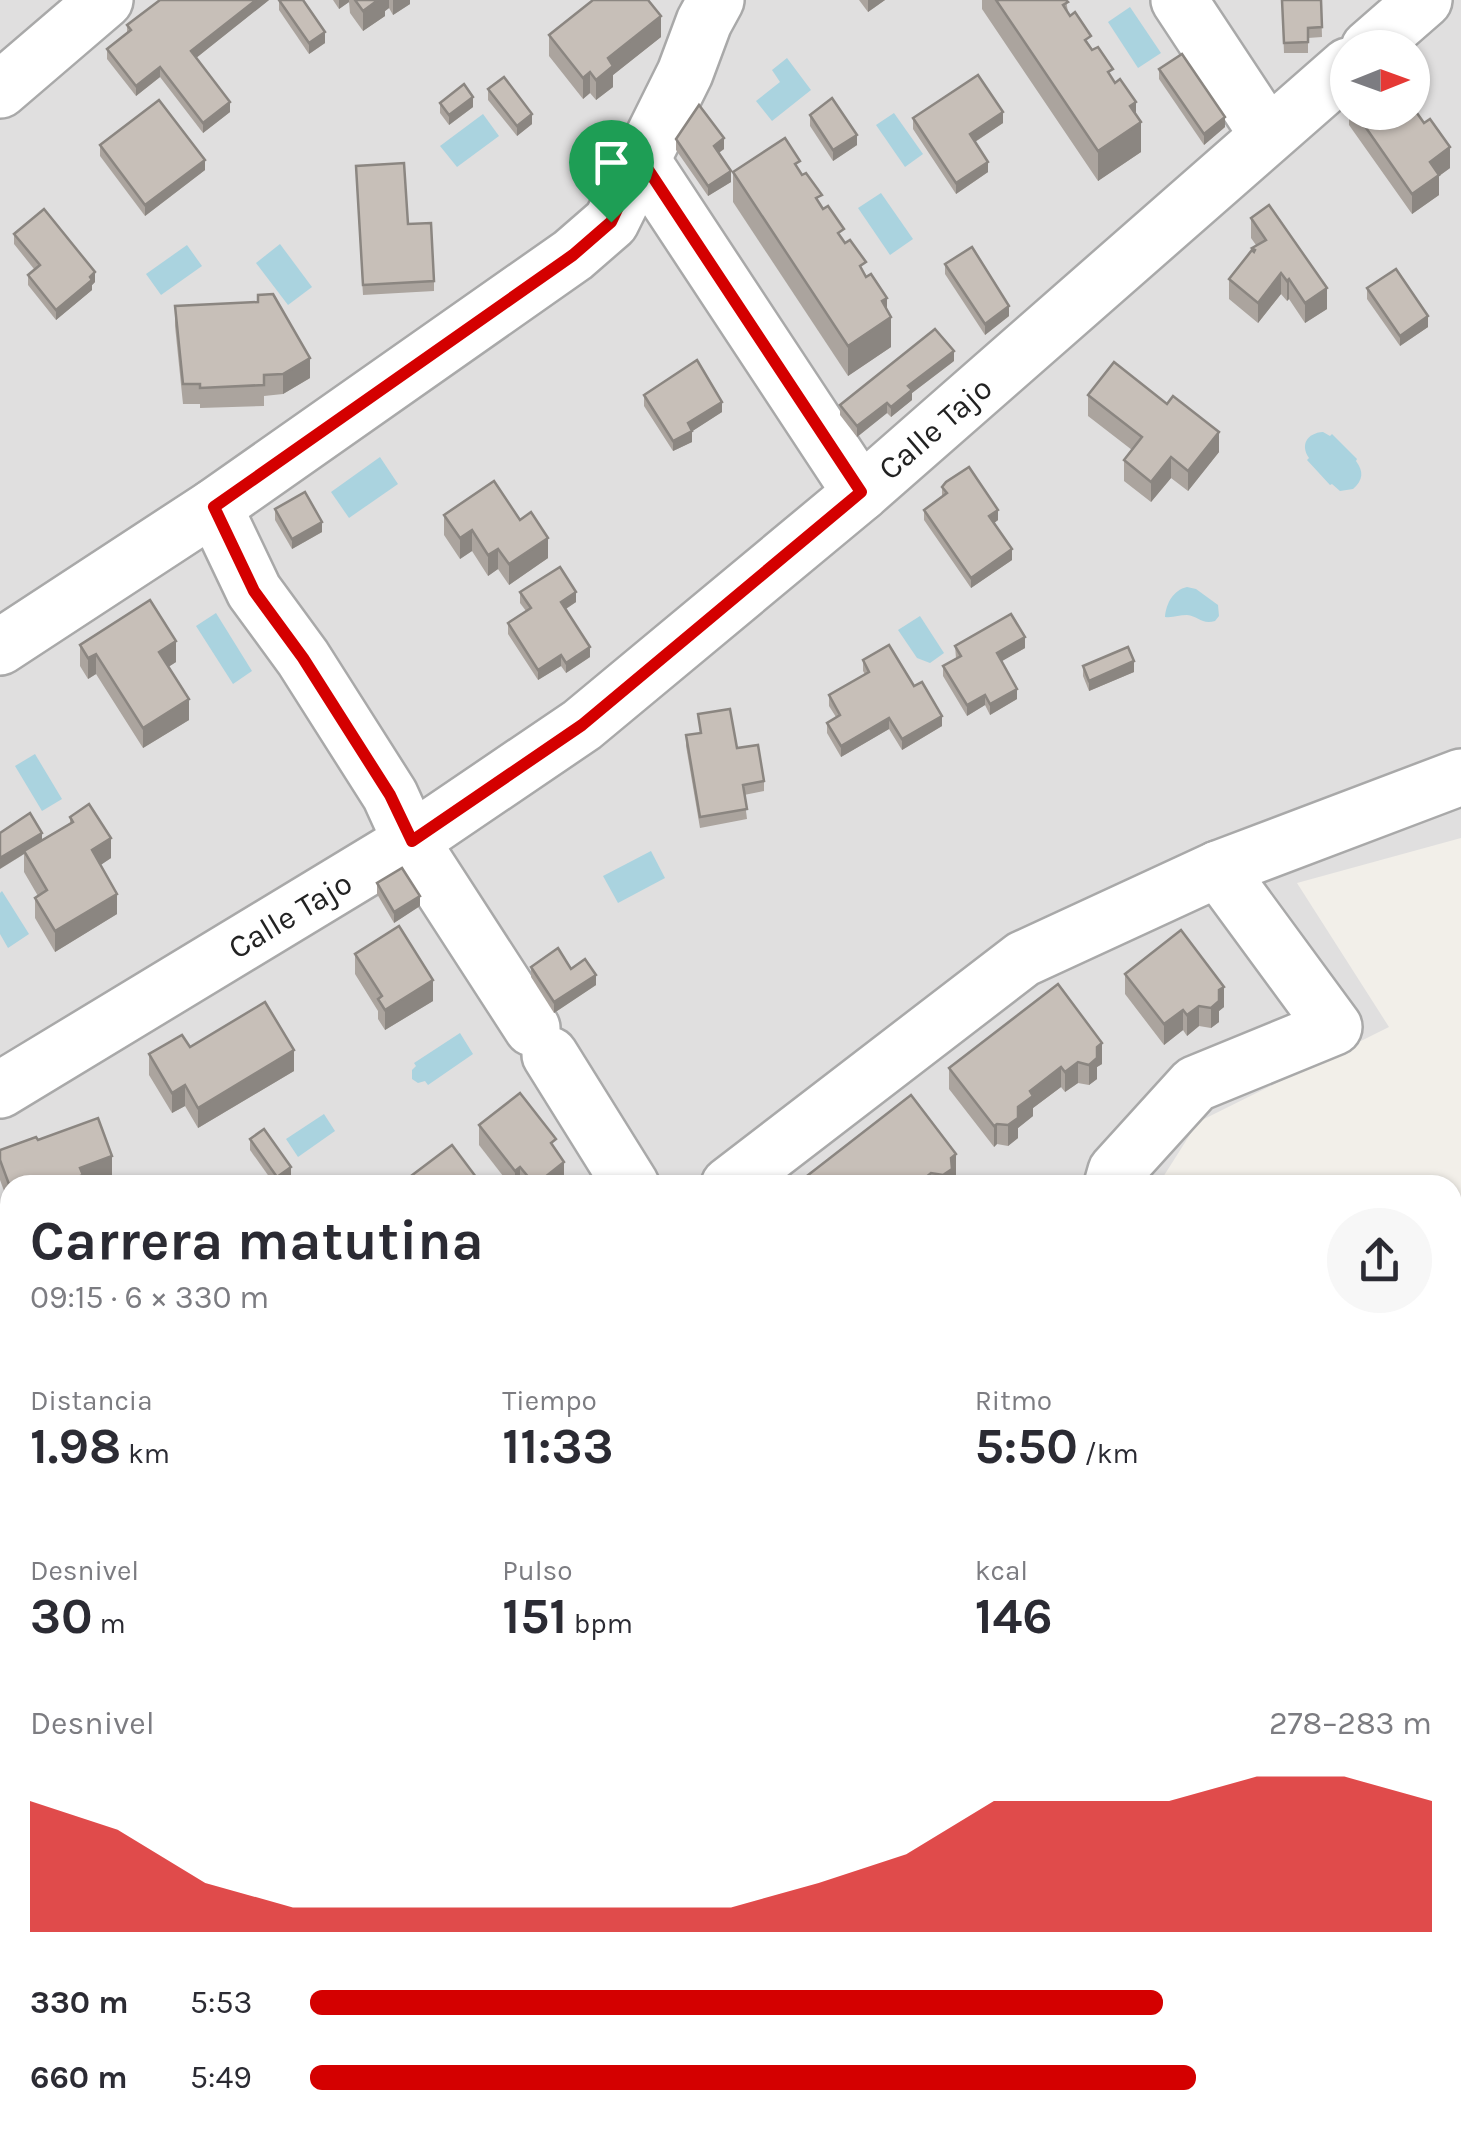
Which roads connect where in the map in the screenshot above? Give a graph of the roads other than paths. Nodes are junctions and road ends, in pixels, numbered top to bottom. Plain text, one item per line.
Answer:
1 (105, 0) edge
2 (716, 0) edge
3 (1179, 0) edge
4 (1424, 0) edge
5 (1390, 30) edge
6 (1330, 82) edge
7 (0, 90) edge
8 (1268, 135) junction
9 (641, 159) junction
10 (861, 492) junction
11 (214, 507) junction
12 (0, 647) edge
13 (1461, 777) edge
14 (412, 841) junction
15 (1218, 869) junction
16 (0, 1090) edge
17 (625, 1175) edge
18 (742, 1175) edge
19 (1115, 1175) edge

1 - 7 street
2 - 9 street
3 - 8 street
4 - 5 street
6 - 8 street, Calle Tajo
8 - 10 street, Calle Tajo
9 - 10 street
9 - 11 street
10 - 14 street, Calle Tajo
11 - 12 street
11 - 14 street
13 - 15 street
14 - 16 street, Calle Tajo
14 - 17 street
15 - 18 street
15 - 19 street

